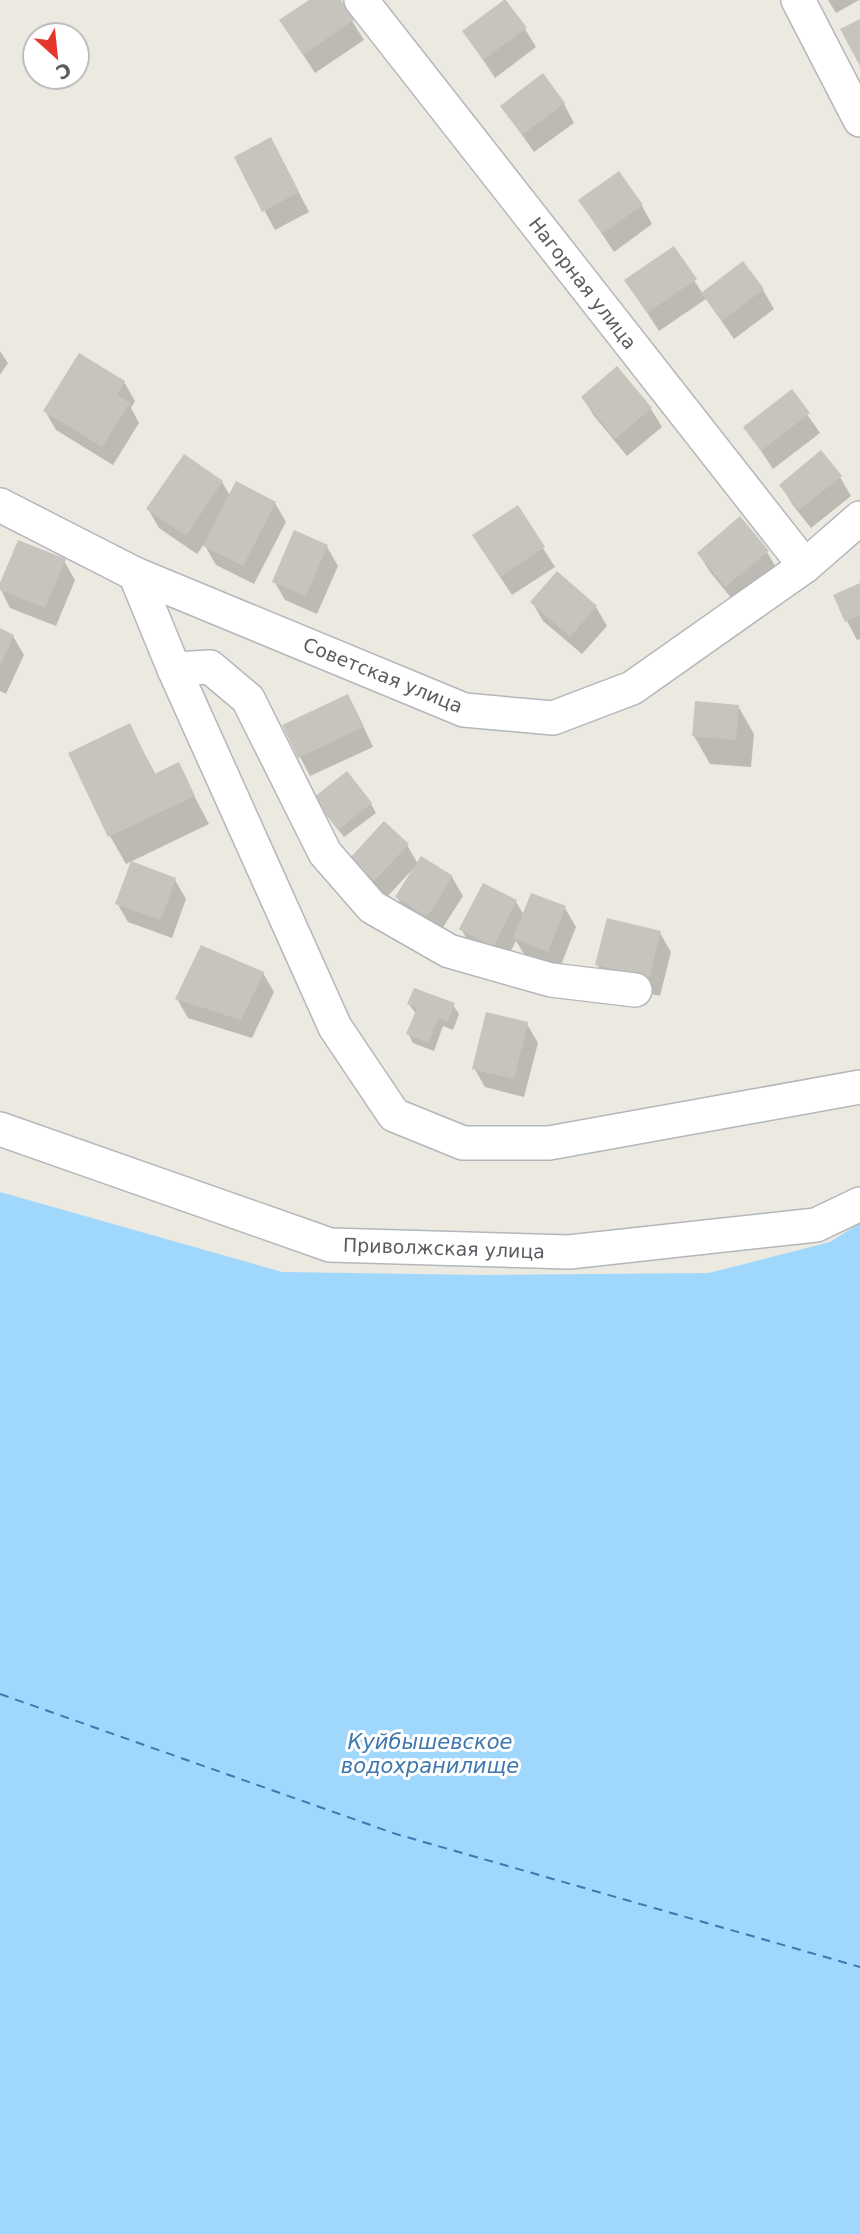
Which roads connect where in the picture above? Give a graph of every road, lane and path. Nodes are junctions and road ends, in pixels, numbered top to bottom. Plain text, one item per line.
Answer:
1 (361, 0) edge
2 (798, 0) edge
3 (860, 120) edge
4 (0, 505) edge
5 (860, 518) edge
6 (805, 566) junction
7 (135, 574) junction
8 (174, 669) junction
9 (635, 990) dead end
10 (860, 1087) edge
11 (0, 1129) edge
12 (860, 1204) edge

1 - 6 street, Нагорная улица
2 - 3 street
4 - 7 street, Советская улица
5 - 6 street, Советская улица
6 - 7 street, Советская улица
7 - 8 street
8 - 9 street
8 - 10 street
11 - 12 street, Приволжская улица

